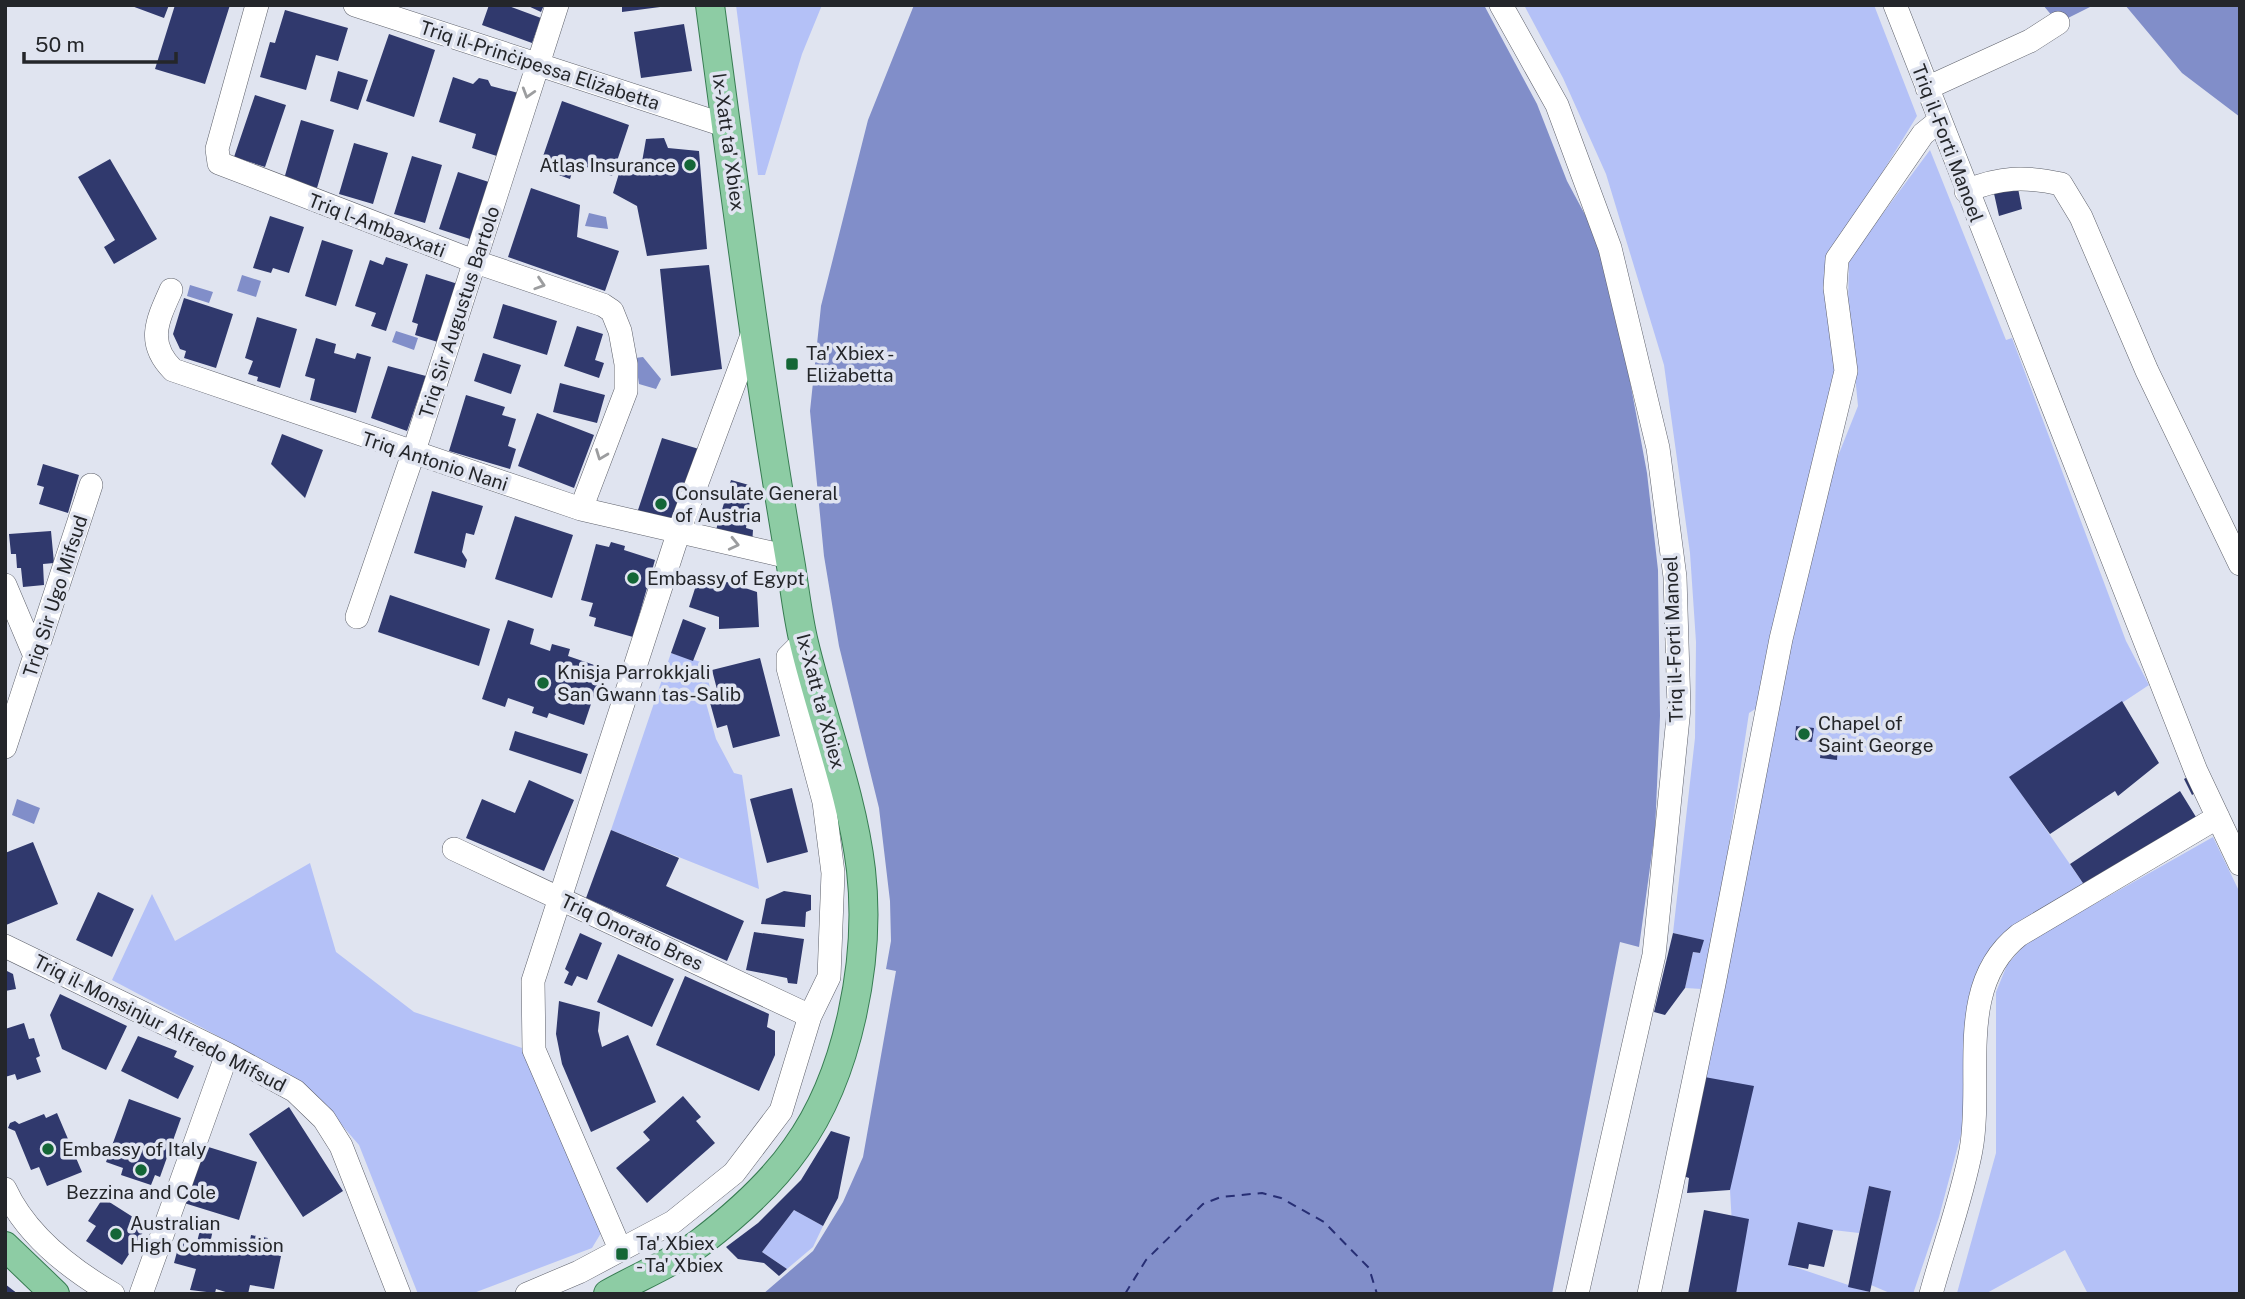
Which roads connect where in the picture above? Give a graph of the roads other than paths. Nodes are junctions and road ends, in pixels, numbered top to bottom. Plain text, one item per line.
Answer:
1 (257, 5) edge
2 (355, 5) edge
3 (557, 5) edge
4 (710, 5) edge
5 (1501, 5) edge
6 (1895, 5) edge
7 (2058, 23) dead end
8 (537, 62) junction
9 (1927, 88) junction
10 (1939, 121) junction
11 (724, 125) junction
12 (1966, 191) junction
13 (476, 262) junction
14 (171, 290) dead end
15 (754, 330) junction
16 (413, 454) junction
17 (91, 485) dead end
18 (581, 509) junction
19 (679, 531) junction
20 (789, 557) junction
21 (2240, 564) edge
22 (5, 585) edge
23 (357, 617) dead end
24 (804, 641) junction
25 (35, 656) junction
26 (5, 747) edge
27 (2218, 817) junction
28 (454, 849) dead end
29 (2240, 864) edge
30 (558, 896) junction
31 (5, 946) edge
32 (810, 1016) junction
33 (227, 1054) junction
34 (5, 1189) edge
35 (5, 1246) edge
36 (620, 1249) junction
37 (649, 1283) edge
38 (55, 1294) edge
39 (113, 1294) edge
40 (141, 1294) edge
41 (399, 1294) edge
42 (527, 1294) edge
43 (608, 1294) edge
44 (1577, 1294) edge
45 (1649, 1294) edge
46 (1931, 1294) edge

1 - 13 street, Triq l-Ambaxxati
2 - 8 street, Triq il-Prinċipessa Eliżabetta
3 - 8 street, Triq Sir Augustus Bartolo
4 - 11 main road, Ix-Xatt ta' Xbiex
5 - 44 street, Triq il-Forti Manoel
6 - 9 street, Triq il-Forti Manoel
7 - 9 street
8 - 11 street, Triq il-Prinċipessa Eliżabetta
8 -> 13 street, Triq Sir Augustus Bartolo
9 - 10 street, Triq il-Forti Manoel
10 - 12 street, Triq il-Forti Manoel
10 - 45 street
11 - 15 main road, Ix-Xatt ta' Xbiex
12 - 21 street
12 - 27 street, Triq il-Forti Manoel
13 - 16 street, Triq Sir Augustus Bartolo
13 -> 18 street, Triq l-Ambaxxati
14 - 16 street, Triq Antonio Nani
15 - 19 street
15 - 20 main road, Ix-Xatt ta' Xbiex
16 - 18 street, Triq Antonio Nani
16 - 23 street, Triq Sir Augustus Bartolo
17 - 25 street, Triq Sir Ugo Mifsud
18 - 19 street, Triq Antonio Nani
19 -> 20 street, Triq Antonio Nani
19 - 30 street
20 - 24 main road, Ix-Xatt ta' Xbiex
22 - 25 street
24 - 32 street
24 - 37 main road, Ix-Xatt ta' Xbiex
25 - 26 street, Triq Sir Ugo Mifsud
27 - 29 street, Triq il-Forti Manoel
27 - 46 street
28 - 30 street, Triq Onorato Bres
30 - 32 street, Triq Onorato Bres
30 - 36 street
31 - 33 street, Triq il-Monsinjur Alfredo Mifsud
32 - 36 street
33 - 40 street
33 - 41 street, Triq il-Monsinjur Alfredo Mifsud
34 - 39 street
35 - 38 main road
36 - 42 street
37 - 43 main road, Ix-Xatt ta' Xbiex

